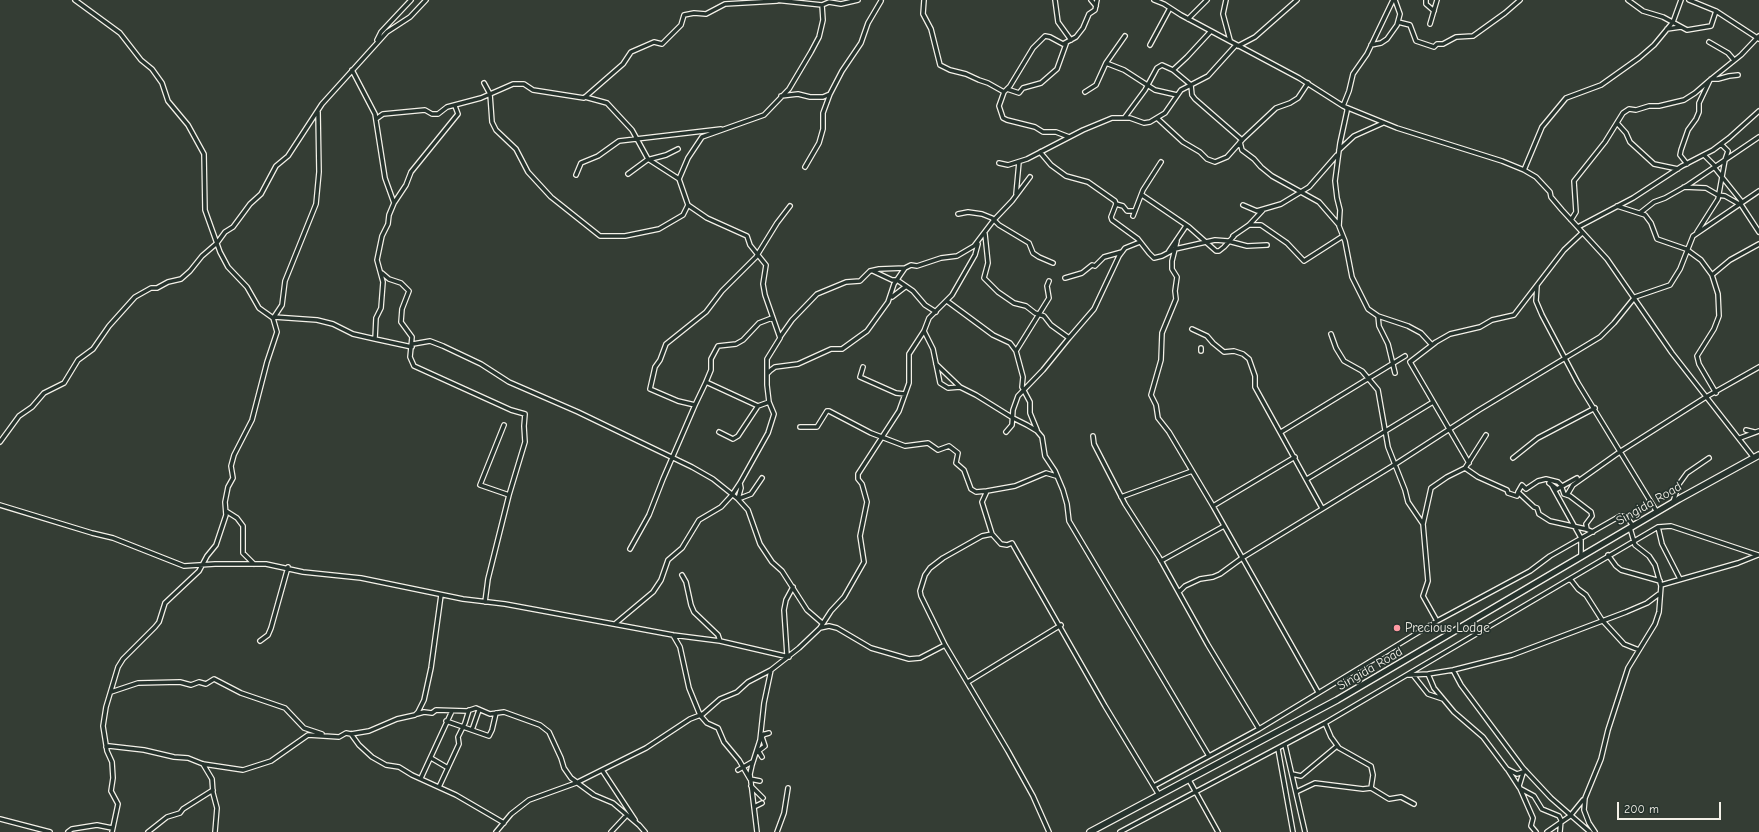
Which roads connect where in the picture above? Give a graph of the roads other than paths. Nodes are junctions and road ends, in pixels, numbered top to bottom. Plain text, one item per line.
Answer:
1 (75, 0) edge
2 (411, 0) edge
3 (426, 0) edge
4 (775, 0) edge
5 (858, 0) edge
6 (880, 0) edge
7 (924, 0) edge
8 (1055, 0) edge
9 (1091, 0) edge
10 (1097, 0) edge
11 (1154, 0) edge
12 (1207, 0) edge
13 (1226, 0) edge
14 (1297, 0) edge
15 (1394, 0) edge
16 (1426, 0) edge
17 (1437, 0) edge
18 (1520, 0) edge
19 (1628, 0) edge
20 (1681, 0) edge
21 (1689, 0) edge
22 (822, 4) junction
23 (1096, 6) junction
24 (1170, 8) junction
25 (1434, 11) junction
26 (1716, 11) junction
27 (1188, 19) junction
28 (1398, 22) junction
29 (1673, 22) junction
30 (1430, 24) dead end
31 (1681, 28) junction
32 (1667, 29) junction
33 (1211, 31) junction
34 (1125, 36) dead end
35 (1758, 38) edge
36 (1071, 40) junction
37 (1230, 40) junction
38 (1709, 42) dead end
39 (376, 43) junction
40 (1066, 44) junction
41 (1150, 45) dead end
42 (1371, 45) junction
43 (1237, 46) junction
44 (1734, 60) junction
45 (1106, 63) junction
46 (352, 70) junction
47 (1172, 70) junction
48 (1738, 76) dead end
49 (1711, 79) junction
50 (484, 83) dead end
51 (1308, 84) junction
52 (1191, 85) junction
53 (1148, 86) junction
54 (1005, 91) junction
55 (1086, 92) dead end
56 (490, 94) junction
57 (830, 94) junction
58 (1177, 95) junction
59 (780, 96) junction
60 (585, 97) junction
61 (456, 106) junction
62 (1343, 106) junction
63 (318, 111) junction
64 (1759, 111) edge
65 (1125, 117) junction
66 (1157, 118) junction
67 (376, 119) junction
68 (1383, 123) junction
69 (1617, 123) junction
70 (724, 128) junction
71 (1069, 137) junction
72 (1759, 137) edge
73 (638, 140) junction
74 (1727, 140) junction
75 (1241, 141) junction
76 (1721, 144) junction
77 (678, 149) dead end
78 (1727, 150) junction
79 (1040, 152) junction
80 (1338, 153) junction
81 (1704, 155) junction
82 (648, 159) junction
83 (1725, 160) junction
84 (1019, 162) junction
85 (1161, 162) dead end
86 (1000, 163) dead end
87 (1687, 164) junction
88 (1715, 166) junction
89 (805, 167) dead end
90 (1678, 169) junction
91 (1524, 170) junction
92 (628, 174) dead end
93 (1721, 174) junction
94 (576, 176) dead end
95 (1030, 177) dead end
96 (679, 179) junction
97 (1684, 187) junction
98 (1301, 191) junction
99 (1759, 191) edge
100 (1016, 195) junction
101 (1142, 195) junction
102 (1718, 195) junction
103 (1740, 203) junction
104 (394, 204) junction
105 (1116, 204) junction
106 (688, 205) junction
107 (790, 206) dead end
108 (1243, 206) dead end
109 (1618, 206) junction
110 (1265, 209) junction
111 (1640, 213) junction
112 (958, 214) dead end
113 (994, 220) junction
114 (1571, 220) junction
115 (1249, 225) junction
116 (1186, 226) junction
117 (1339, 226) junction
118 (1578, 227) junction
119 (1759, 232) edge
120 (984, 233) junction
121 (1582, 233) junction
122 (1696, 233) junction
123 (1343, 236) junction
124 (1177, 241) junction
125 (1227, 241) junction
126 (1140, 242) junction
127 (1206, 242) junction
128 (217, 243) junction
129 (978, 244) junction
130 (1759, 244) edge
131 (1267, 245) dead end
132 (1175, 249) junction
133 (1686, 249) junction
134 (1123, 252) junction
135 (1167, 253) junction
136 (757, 255) junction
137 (1053, 263) dead end
138 (906, 268) junction
139 (872, 270) junction
140 (382, 273) junction
141 (1712, 275) junction
142 (1065, 278) dead end
143 (897, 280) junction
144 (1049, 282) dead end
145 (1537, 285) junction
146 (905, 287) junction
147 (1635, 297) junction
148 (890, 300) junction
149 (947, 301) junction
150 (936, 312) junction
151 (1039, 314) junction
152 (1378, 316) junction
153 (273, 317) junction
154 (772, 318) junction
155 (1192, 329) dead end
156 (924, 331) junction
157 (1331, 334) dead end
158 (780, 338) junction
159 (1069, 338) junction
160 (375, 339) junction
161 (1432, 345) junction
162 (412, 346) junction
163 (1016, 351) junction
164 (1405, 356) dead end
165 (1565, 358) junction
166 (1393, 363) junction
167 (936, 364) junction
168 (863, 367) dead end
169 (1759, 367) edge
170 (1395, 373) dead end
171 (767, 374) junction
172 (1369, 378) junction
173 (706, 382) junction
174 (960, 387) junction
175 (1024, 390) junction
176 (1716, 393) junction
177 (905, 394) junction
178 (1706, 397) junction
179 (769, 402) junction
180 (1433, 402) junction
181 (695, 406) junction
182 (758, 406) junction
183 (1595, 408) junction
184 (1013, 418) junction
185 (504, 425) dead end
186 (800, 427) dead end
187 (1449, 430) junction
188 (1746, 430) dead end
189 (1037, 431) junction
190 (719, 432) dead end
191 (1006, 432) dead end
192 (1281, 432) junction
193 (1385, 432) junction
194 (1757, 432) edge
195 (1486, 435) dead end
196 (1093, 436) dead end
197 (882, 438) junction
198 (1740, 438) junction
199 (0, 442) edge
200 (1621, 451) junction
201 (1295, 457) junction
202 (1756, 457) edge
203 (672, 458) junction
204 (1513, 458) dead end
205 (1708, 458) dead end
206 (1469, 463) junction
207 (1050, 464) junction
208 (1394, 465) junction
209 (1465, 468) junction
210 (1192, 471) junction
211 (1046, 473) junction
212 (1057, 477) junction
213 (762, 478) dead end
214 (1576, 478) dead end
215 (1307, 479) junction
216 (740, 483) junction
217 (1548, 483) dead end
218 (1552, 486) junction
219 (1562, 487) junction
220 (987, 491) junction
221 (1518, 492) junction
222 (509, 495) junction
223 (732, 495) junction
224 (1567, 495) junction
225 (1121, 497) junction
226 (738, 499) junction
227 (1672, 503) junction
228 (0, 505) edge
229 (1213, 506) junction
230 (1322, 508) junction
231 (226, 511) junction
232 (1657, 512) junction
233 (1423, 524) junction
234 (1224, 526) junction
235 (1576, 527) junction
236 (1631, 527) junction
237 (1658, 527) junction
238 (1588, 529) junction
239 (1593, 532) junction
240 (992, 534) junction
241 (1581, 538) junction
242 (1632, 541) junction
243 (630, 549) dead end
244 (1608, 555) junction
245 (1759, 555) edge
246 (1581, 557) junction
247 (1242, 558) junction
248 (1161, 561) junction
249 (254, 564) junction
250 (203, 565) junction
251 (288, 568) junction
252 (682, 575) dead end
253 (1680, 579) junction
254 (1567, 580) junction
255 (1660, 583) junction
256 (793, 587) junction
257 (1178, 592) junction
258 (1659, 594) junction
259 (442, 595) junction
260 (485, 602) junction
261 (1602, 620) junction
262 (1437, 621) junction
263 (616, 623) junction
264 (822, 623) junction
265 (1061, 625) junction
266 (820, 628) junction
267 (673, 635) junction
268 (720, 641) junction
269 (260, 642) dead end
270 (945, 645) junction
271 (1639, 650) junction
272 (788, 656) junction
273 (771, 670) junction
274 (1453, 670) junction
275 (1428, 674) junction
276 (1408, 675) junction
277 (1413, 675) junction
278 (968, 682) junction
279 (111, 692) junction
280 (1318, 692) junction
281 (1445, 700) junction
282 (469, 710) junction
283 (479, 710) junction
284 (452, 711) junction
285 (496, 713) junction
286 (417, 714) junction
287 (700, 715) junction
288 (467, 718) junction
289 (446, 721) junction
290 (476, 721) junction
291 (1324, 723) junction
292 (464, 727) junction
293 (1259, 729) junction
294 (472, 730) junction
295 (769, 733) dead end
296 (350, 734) junction
297 (323, 735) junction
298 (762, 735) junction
299 (1285, 745) junction
300 (1337, 746) junction
301 (106, 747) junction
302 (1278, 749) junction
303 (757, 753) junction
304 (1208, 756) junction
305 (431, 758) junction
306 (762, 758) dead end
307 (753, 762) junction
308 (203, 764) junction
309 (743, 767) junction
310 (448, 768) junction
311 (1507, 769) junction
312 (602, 770) junction
313 (738, 770) dead end
314 (1524, 772) junction
315 (1292, 774) junction
316 (421, 778) junction
317 (750, 779) junction
318 (1189, 780) junction
319 (760, 781) dead end
320 (576, 783) junction
321 (751, 786) junction
322 (1154, 786) junction
323 (439, 787) junction
324 (788, 788) dead end
325 (1371, 788) junction
326 (1520, 788) junction
327 (213, 790) junction
328 (1195, 791) junction
329 (1296, 792) junction
330 (1159, 795) junction
331 (763, 798) dead end
332 (1584, 798) junction
333 (762, 803) dead end
334 (1414, 804) dead end
335 (754, 807) junction
336 (1570, 816) junction
337 (625, 817) dead end
338 (0, 819) edge
339 (1562, 822) junction
340 (504, 823) junction
341 (640, 826) junction
342 (112, 830) edge
343 (50, 832) edge
344 (68, 832) edge
345 (148, 832) edge
346 (215, 832) edge
347 (496, 832) edge
348 (611, 832) edge
349 (645, 832) edge
350 (757, 832) edge
351 (777, 832) edge
352 (1049, 832) edge
353 (1090, 832) edge
354 (1120, 832) edge
355 (1218, 832) edge
356 (1293, 832) edge
357 (1306, 832) edge
358 (1536, 832) edge
359 (1547, 832) edge
360 (1560, 832) edge
361 (1590, 832) edge
362 (1595, 832) edge

1 - 128 street
2 - 39 street
3 - 39 street
4 - 22 street
4 - 60 street
5 - 22 street
6 - 57 street
7 - 54 street
8 - 36 street
9 - 23 street
10 - 23 street
11 - 24 street
12 - 27 street
13 - 37 street
14 - 43 street
15 - 28 street
15 - 42 street
16 - 25 street
17 - 25 street
18 - 28 street
19 - 29 street
20 - 29 street
21 - 26 street
22 - 59 street
23 - 36 street
24 - 27 street
24 - 41 street
25 - 30 street
26 - 31 street
26 - 35 street
27 - 33 street
28 - 42 street
29 - 31 street
29 - 32 street
31 - 32 street
32 - 91 street
33 - 37 street
33 - 47 street
34 - 45 street
35 - 44 street
36 - 40 street
37 - 43 street
38 - 44 street
39 - 46 street
40 - 54 street
40 - 54 street
42 - 62 street
43 - 51 street
43 - 52 street
44 - 49 street
45 - 53 street
45 - 55 street
46 - 63 street
46 - 67 street
47 - 52 street
47 - 53 street
48 - 49 street
49 - 69 street
49 - 87 street
50 - 56 street
51 - 62 street
51 - 75 street
52 - 58 street
52 - 75 street
53 - 58 street
53 - 65 street
54 - 71 street
56 - 60 street
56 - 61 street
56 - 106 street
57 - 59 street
57 - 89 street
58 - 66 street
59 - 70 street
60 - 73 street
61 - 67 street
61 - 104 street
62 - 68 street
62 - 80 street
63 - 128 street
63 - 153 street
64 - 74 street
65 - 66 street
65 - 71 street
66 - 75 street
67 - 104 street
68 - 80 street
68 - 91 street
69 - 90 street
69 - 114 street
70 - 73 street
70 - 96 street
71 - 79 street
72 - 83 street
73 - 82 street
73 - 94 street
74 - 76 street
74 - 78 street
75 - 98 street
76 - 78 street
76 - 81 street
77 - 82 street
78 - 83 street
79 - 84 street
79 - 105 street
80 - 98 street
80 - 117 street
81 - 87 street
81 - 88 street
82 - 92 street
82 - 96 street
83 - 88 street
83 - 93 street
84 - 86 street
84 - 100 street
85 - 101 street
87 - 90 street
88 - 93 street
88 - 97 street
90 - 109 street
91 - 114 street
93 - 102 street
93 - 103 street
95 - 100 street
96 - 106 street
97 - 102 street
97 - 111 street
98 - 110 street
98 - 117 street
99 - 103 street
100 - 113 street
101 - 105 street
101 - 116 street
102 - 103 street
102 - 122 street
103 - 119 street
103 - 122 street
104 - 140 street
105 - 126 street
106 - 136 street
107 - 136 street
108 - 110 street
109 - 111 street
109 - 118 street
110 - 115 street
111 - 133 street
112 - 113 street
113 - 120 street
113 - 137 street
114 - 118 street
115 - 123 street
115 - 125 street
116 - 124 street
116 - 127 street
117 - 123 street
118 - 121 street
120 - 129 street
120 - 151 street
121 - 145 street
121 - 147 street
122 - 133 street
123 - 152 street
124 - 132 street
124 - 135 street
125 - 127 street
125 - 127 street
125 - 131 street
126 - 134 street
126 - 135 street
127 - 132 street
128 - 153 street
128 - 199 street
129 - 138 street
129 - 149 street
130 - 141 street
132 - 135 street
132 - 210 street
133 - 141 street
133 - 147 street
134 - 142 street
134 - 159 street
136 - 154 street
136 - 181 street
138 - 139 street
138 - 143 street
139 - 143 street
139 - 158 street
140 - 160 street
140 - 162 street
141 - 176 street
143 - 146 street
143 - 148 street
144 - 151 street
145 - 161 street
145 - 165 street
146 - 148 street
146 - 150 street
147 - 165 street
147 - 178 street
148 - 171 street
149 - 150 street
149 - 163 street
150 - 156 street
151 - 159 street
151 - 163 street
152 - 161 street
152 - 166 street
153 - 160 street
153 - 231 street
154 - 158 street
154 - 173 street
155 - 192 street
156 - 167 street
156 - 177 street
157 - 172 street
158 - 171 street
159 - 175 street
160 - 162 street
161 - 180 street
162 - 203 street
162 - 222 street
163 - 175 street
164 - 166 street
165 - 183 street
165 - 187 street
166 - 170 street
166 - 172 street
167 - 174 street
167 - 174 street
168 - 177 street
169 - 176 street
171 - 179 street
172 - 192 street
172 - 193 street
173 - 181 street
173 - 182 street
174 - 184 street
175 - 184 street
175 - 189 street
176 - 178 street
177 - 197 street
178 - 198 street
178 - 200 street
179 - 182 street
179 - 216 street
180 - 187 street
180 - 193 street
181 - 203 street
182 - 190 street
183 - 200 street
183 - 204 street
184 - 189 street
184 - 191 street
185 - 222 street
186 - 197 street
187 - 206 street
187 - 208 street
188 - 194 street
189 - 207 street
192 - 201 street
193 - 208 street
193 - 215 street
194 - 198 street
195 - 206 street
196 - 225 street
197 - 220 street
197 - 264 street
198 - 202 street
200 - 224 street
200 - 232 street
201 - 215 street
201 - 229 street
202 - 227 highway, Singida Road
203 - 223 street
203 - 243 street
205 - 227 street
206 - 209 street
207 - 211 street
207 - 212 street
208 - 230 street
208 - 233 street
209 - 221 street
209 - 233 street
210 - 225 street
210 - 229 street
211 - 212 street
211 - 220 street
212 - 304 street
213 - 226 street
214 - 219 street
215 - 230 street
216 - 223 street
216 - 226 street
217 - 218 street
218 - 219 street
218 - 235 street
219 - 221 street
219 - 224 street
220 - 240 street
221 - 235 street
222 - 260 street
223 - 226 street
223 - 263 street
224 - 238 street
225 - 248 street
226 - 256 street
227 - 232 highway, Singida Road
228 - 250 street
229 - 234 street
230 - 247 street
231 - 249 street
231 - 250 street
232 - 236 highway, Singida Road
233 - 262 street
234 - 247 street
234 - 248 street
235 - 238 street
235 - 241 street
236 - 239 street
236 - 242 street
236 - 246 highway, Singida Road
237 - 242 street
237 - 245 street
237 - 253 street
238 - 239 street
239 - 241 street
240 - 265 street
240 - 270 street
241 - 246 street
241 - 262 street
242 - 244 street
242 - 255 street
244 - 254 street
244 - 255 street
245 - 253 street
246 - 318 highway, Singida Road
247 - 257 street
247 - 280 street
248 - 257 street
249 - 250 street
249 - 251 street
250 - 279 street
251 - 259 street
251 - 269 street
252 - 268 street
253 - 255 street
254 - 261 street
254 - 276 street
255 - 258 street
256 - 264 street
256 - 272 street
257 - 293 street
258 - 261 street
258 - 271 street
259 - 260 street
259 - 286 street
260 - 263 street
261 - 271 street
261 - 274 street
262 - 280 street
263 - 267 street
264 - 266 street
265 - 278 street
265 - 322 street
266 - 270 street
266 - 272 street
267 - 268 street
267 - 287 street
268 - 272 street
270 - 278 street
271 - 332 street
272 - 273 street
273 - 287 street
273 - 298 street
274 - 275 street
274 - 314 street
275 - 277 street
275 - 281 street
276 - 277 street
276 - 291 street
277 - 281 street
278 - 352 street
279 - 297 street
279 - 301 street
280 - 293 street
281 - 311 street
282 - 283 street
282 - 284 street
282 - 288 street
283 - 285 street
283 - 290 street
284 - 286 street
284 - 289 street
285 - 294 street
285 - 320 street
286 - 296 street
287 - 309 street
287 - 312 street
288 - 290 street
288 - 292 street
289 - 292 street
289 - 305 street
290 - 294 street
291 - 299 street
291 - 300 street
292 - 294 street
292 - 310 street
293 - 304 street
295 - 298 street
296 - 297 street
296 - 316 street
297 - 308 street
298 - 303 street
298 - 303 street
299 - 302 street
299 - 315 street
300 - 315 street
300 - 325 street
301 - 308 street
301 - 342 street
302 - 328 street
302 - 356 street
303 - 306 street
303 - 307 street
304 - 322 street
305 - 310 street
305 - 316 street
307 - 309 street
307 - 317 street
308 - 327 street
309 - 313 street
309 - 317 street
310 - 323 street
311 - 314 street
311 - 326 street
312 - 320 street
312 - 341 street
314 - 326 street
314 - 336 street
315 - 329 street
316 - 323 street
317 - 319 street
317 - 321 street
318 - 328 street
318 - 330 highway, Singida Road
320 - 340 street
320 - 341 street
321 - 331 street
321 - 335 street
322 - 330 street
323 - 340 street
324 - 351 street
325 - 329 street
325 - 334 street
326 - 339 street
326 - 358 street
327 - 345 street
327 - 346 street
328 - 354 street
328 - 355 street
329 - 357 street
330 - 353 highway, Singida Road
332 - 336 street
332 - 362 street
333 - 335 street
335 - 350 street
336 - 339 street
336 - 361 street
337 - 348 street
338 - 343 street
339 - 359 street
339 - 360 street
340 - 347 street
341 - 349 street
342 - 344 street

